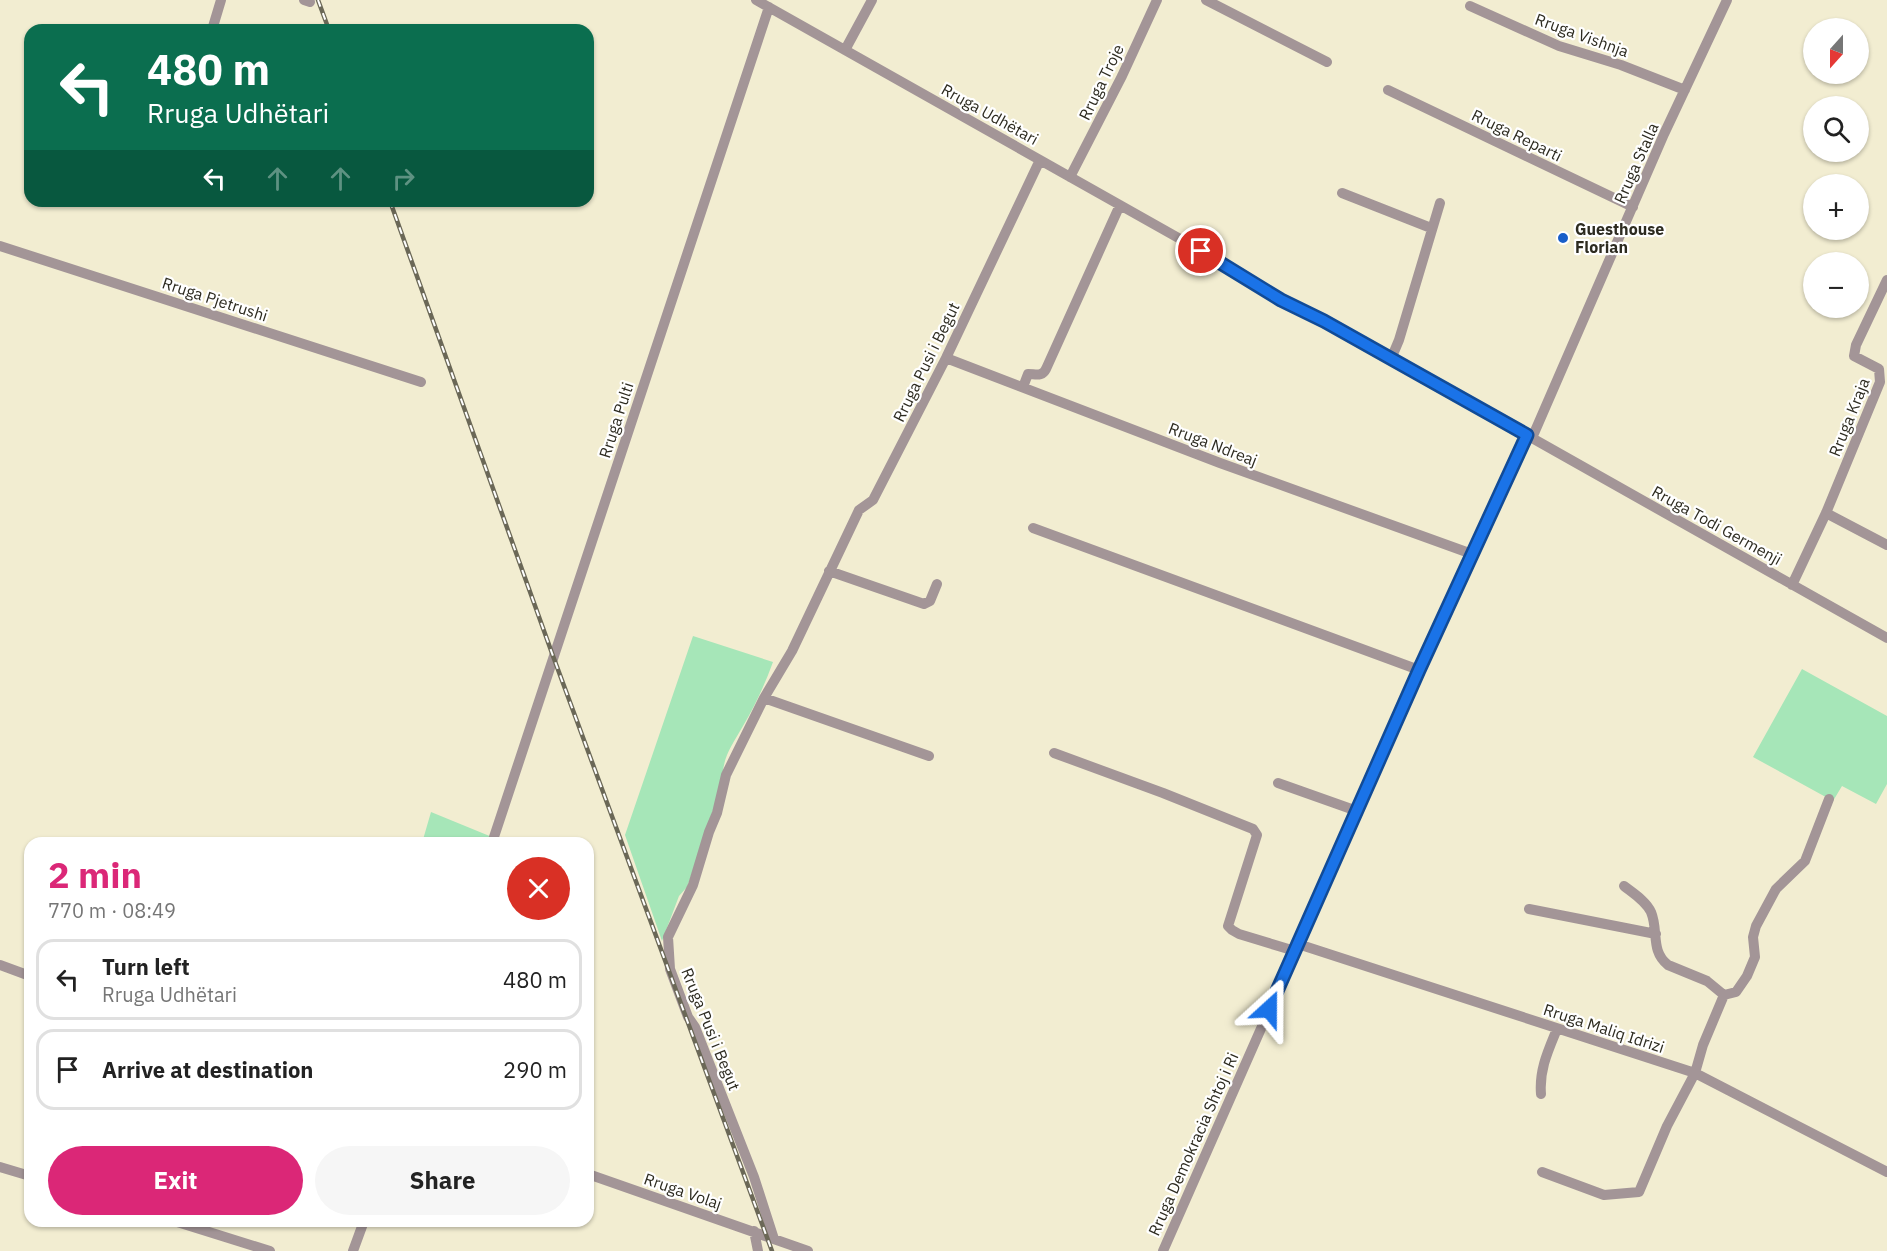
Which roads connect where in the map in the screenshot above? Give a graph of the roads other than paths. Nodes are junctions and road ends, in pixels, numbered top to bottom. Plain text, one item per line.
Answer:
1 (221, 0) edge
2 (756, 0) edge
3 (872, 0) edge
4 (1156, 0) edge
5 (1206, 0) edge
6 (1727, 0) edge
7 (1470, 6) dead end
8 (769, 7) junction
9 (214, 24) edge
10 (845, 50) junction
11 (1328, 62) dead end
12 (1388, 90) dead end
13 (1685, 90) junction
14 (1040, 160) junction
15 (1070, 177) junction
16 (1342, 193) dead end
17 (1440, 203) dead end
18 (1120, 205) junction
19 (1633, 207) junction
20 (1431, 228) junction
21 (0, 246) edge
22 (1887, 280) edge
23 (946, 358) junction
24 (1391, 358) junction
25 (421, 382) dead end
26 (1023, 387) junction
27 (1529, 436) junction
28 (1826, 513) junction
29 (1033, 528) dead end
30 (1887, 545) edge
31 (1472, 554) junction
32 (829, 571) junction
33 (937, 584) dead end
34 (1792, 585) junction
35 (1887, 639) edge
36 (1419, 670) junction
37 (764, 698) junction
38 (1054, 753) dead end
39 (929, 756) dead end
40 (1278, 783) dead end
41 (1829, 799) dead end
42 (1357, 812) junction
43 (494, 837) edge
44 (1623, 886) dead end
45 (1529, 909) dead end
46 (1656, 934) junction
47 (1297, 948) junction
48 (0, 966) edge
49 (24, 974) edge
50 (1724, 995) junction
51 (1557, 1029) junction
52 (1695, 1073) junction
53 (1541, 1094) dead end
54 (0, 1167) edge
55 (1542, 1172) dead end
56 (1887, 1172) edge
57 (24, 1174) edge
58 (594, 1176) edge
59 (193, 1227) edge
60 (362, 1227) edge
61 (754, 1231) junction
62 (771, 1238) junction
63 (270, 1251) edge
64 (353, 1251) edge
65 (758, 1251) edge
66 (808, 1251) edge
67 (1163, 1251) edge

1 - 9 street
2 - 8 street, Rruga Udhëtari
3 - 10 street
4 - 15 street, Rruga Troje
5 - 11 street
6 - 13 street, Rruga Stalla
7 - 13 street, Rruga Vishnja
8 - 10 street, Rruga Udhëtari
8 - 43 street, Rruga Pulti
10 - 14 street, Rruga Udhëtari
12 - 19 street, Rruga Reparti
13 - 19 street, Rruga Stalla
14 - 15 street, Rruga Udhëtari
14 - 23 street, Rruga Pusi i Begut
15 - 18 street, Rruga Udhëtari
16 - 20 street
17 - 20 street
18 - 24 street, Rruga Udhëtari
18 - 26 street
19 - 27 street, Rruga Stalla
20 - 24 street
21 - 25 street, Rruga Pjetrushi
22 - 28 street, Rruga Kraja
23 - 26 street, Rruga Ndreaj
23 - 32 street, Rruga Pusi i Begut
24 - 27 street, Rruga Udhëtari
26 - 31 street, Rruga Ndreaj
27 - 31 street, Rruga Demokracia Shtoj i Ri
27 - 34 street, Rruga Todi Germenji
28 - 30 street
28 - 34 street, Rruga Kraja
29 - 36 street
31 - 36 street, Rruga Demokracia Shtoj i Ri
32 - 33 street
32 - 37 street, Rruga Pusi i Begut
34 - 35 street, Rruga Todi Germenji
36 - 42 street, Rruga Demokracia Shtoj i Ri
37 - 39 street
37 - 62 street, Rruga Pusi i Begut
38 - 47 street
40 - 42 street
41 - 50 street
42 - 47 street, Rruga Demokracia Shtoj i Ri
44 - 46 street
45 - 46 street
46 - 50 street
47 - 51 street, Rruga Maliq Idrizi
47 - 67 street, Rruga Demokracia Shtoj i Ri
48 - 49 street
50 - 52 street
51 - 52 street, Rruga Maliq Idrizi
51 - 53 street
52 - 55 street
52 - 56 street, Rruga Maliq Idrizi
54 - 57 street
58 - 61 street, Rruga Volaj
59 - 63 street
60 - 64 street
61 - 62 street, Rruga Volaj
61 - 65 street
62 - 66 street, Rruga Volaj

